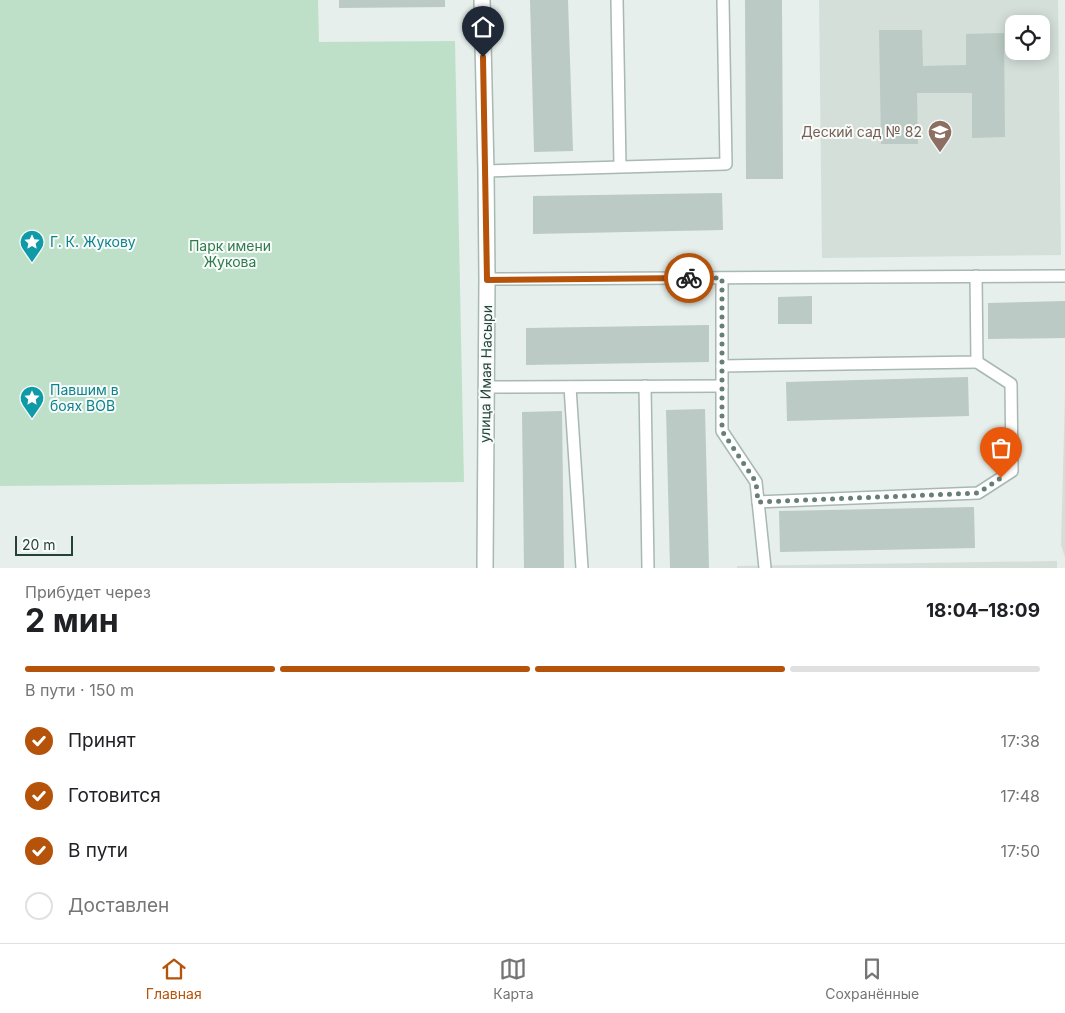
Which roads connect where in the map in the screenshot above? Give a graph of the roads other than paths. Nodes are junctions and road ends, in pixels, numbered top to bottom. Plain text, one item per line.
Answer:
1 (482, 0) edge
2 (617, 0) edge
3 (723, 0) edge
4 (620, 166) junction
5 (486, 172) junction
6 (976, 276) junction
7 (1065, 276) edge
8 (722, 278) junction
9 (487, 280) junction
10 (977, 362) junction
11 (722, 366) junction
12 (644, 386) junction
13 (722, 386) junction
14 (570, 387) junction
15 (486, 388) junction
16 (758, 502) junction
17 (485, 568) edge
18 (582, 568) edge
19 (648, 568) edge
20 (765, 568) edge

1 - 5 street, улица Имая Насыри
2 - 4 lane
3 - 4 lane
4 - 5 lane
5 - 9 street, улица Имая Насыри
6 - 7 lane
6 - 8 lane
6 - 10 lane
8 - 9 lane
8 - 11 lane
9 - 15 street, улица Имая Насыри
10 - 11 lane
10 - 16 lane
11 - 13 lane
12 - 13 lane
12 - 14 lane
12 - 19 lane
13 - 16 lane
14 - 15 lane
14 - 18 lane
15 - 17 street, улица Имая Насыри
16 - 20 lane

